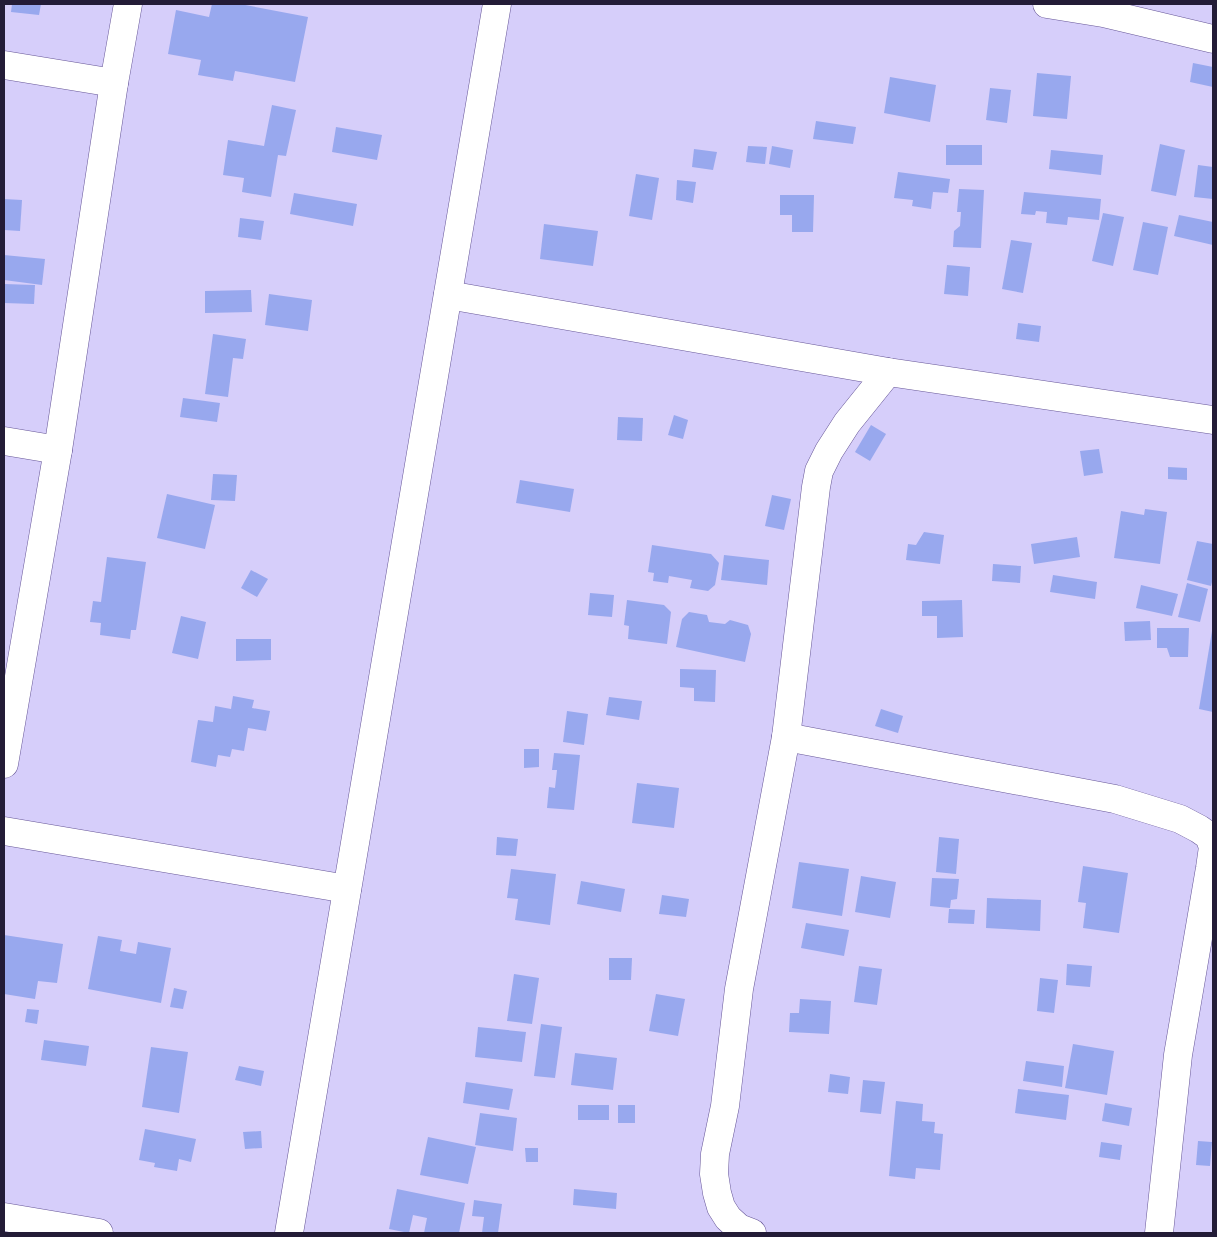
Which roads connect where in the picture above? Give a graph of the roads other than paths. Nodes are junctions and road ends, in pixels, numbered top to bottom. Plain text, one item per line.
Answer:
1 (128, 4) edge
2 (497, 4) edge
3 (1047, 4) edge
4 (1213, 39) edge
5 (4, 65) edge
6 (114, 83) junction
7 (448, 295) junction
8 (888, 372) junction
9 (1213, 420) edge
10 (4, 441) edge
11 (58, 450) junction
12 (786, 738) junction
13 (4, 764) edge
14 (4, 831) edge
15 (347, 889) junction
16 (4, 1217) edge
17 (99, 1233) edge
18 (289, 1233) edge
19 (752, 1233) edge
20 (1159, 1233) edge

1 - 6 street
2 - 7 street
3 - 4 street
5 - 6 street
6 - 11 street
7 - 8 street
7 - 15 street
8 - 9 street
8 - 12 street
10 - 11 street
11 - 13 street
12 - 19 street
12 - 20 street
14 - 15 street
15 - 18 street
16 - 17 street

